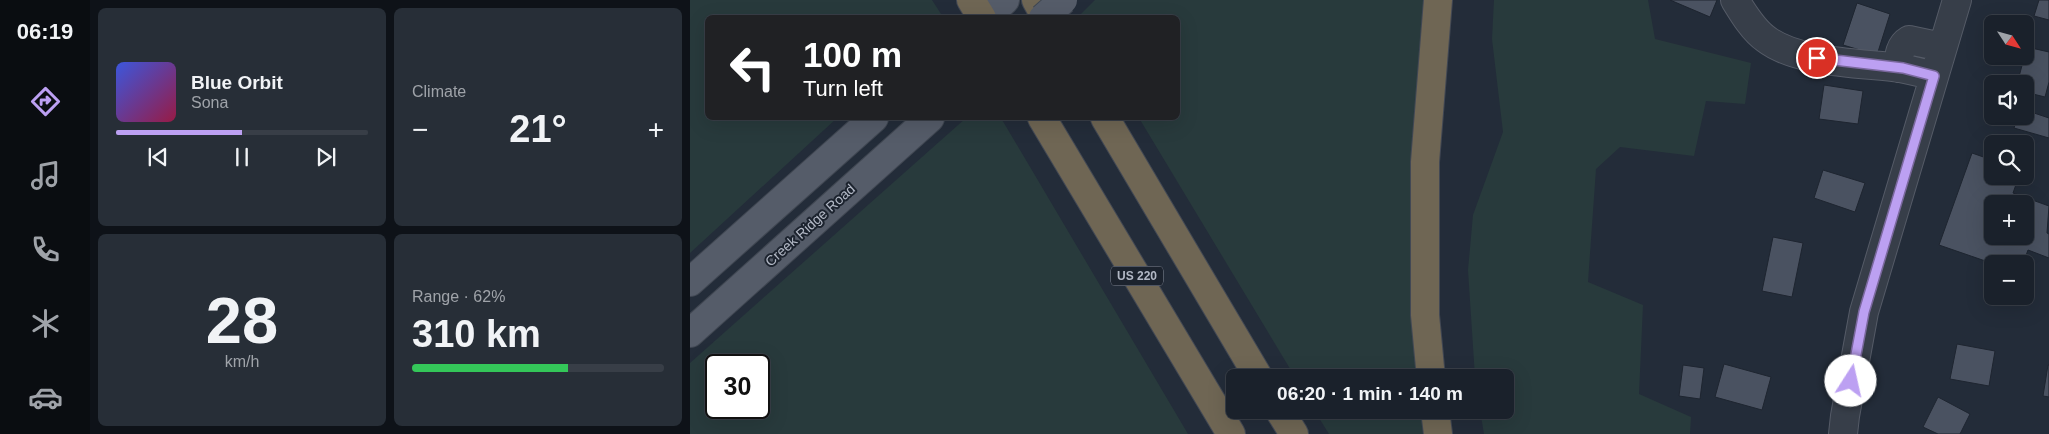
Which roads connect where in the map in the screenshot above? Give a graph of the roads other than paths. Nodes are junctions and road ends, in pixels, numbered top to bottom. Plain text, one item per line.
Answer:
1 (971, 0) edge
2 (1005, 0) edge
3 (1036, 0) edge
4 (1062, 0) edge
5 (1438, 0) edge
6 (1736, 0) edge
7 (1956, 0) edge
8 (982, 15) edge
9 (988, 15) edge
10 (1044, 15) edge
11 (1048, 15) edge
12 (1942, 47) junction
13 (1898, 68) junction
14 (1934, 76) junction
15 (872, 120) edge
16 (928, 120) edge
17 (1043, 120) edge
18 (1106, 120) edge
19 (690, 282) edge
20 (690, 333) edge
21 (1255, 369) edge
22 (1431, 369) edge
23 (1285, 419) edge
24 (1436, 419) edge
25 (1230, 434) edge
26 (1294, 434) edge
27 (1438, 434) edge
28 (1843, 434) edge

1 - 8 highway
2 - 9 main road
3 - 10 highway
4 - 11 main road, bridge
5 - 22 highway
6 - 13 street
7 - 12 street
12 - 13 street
12 - 14 street
13 - 14 street
14 - 28 street
15 - 19 main road
16 - 20 main road, Creek Ridge Road
17 - 25 highway, US 220
18 - 21 highway
23 - 26 highway
24 - 27 highway

